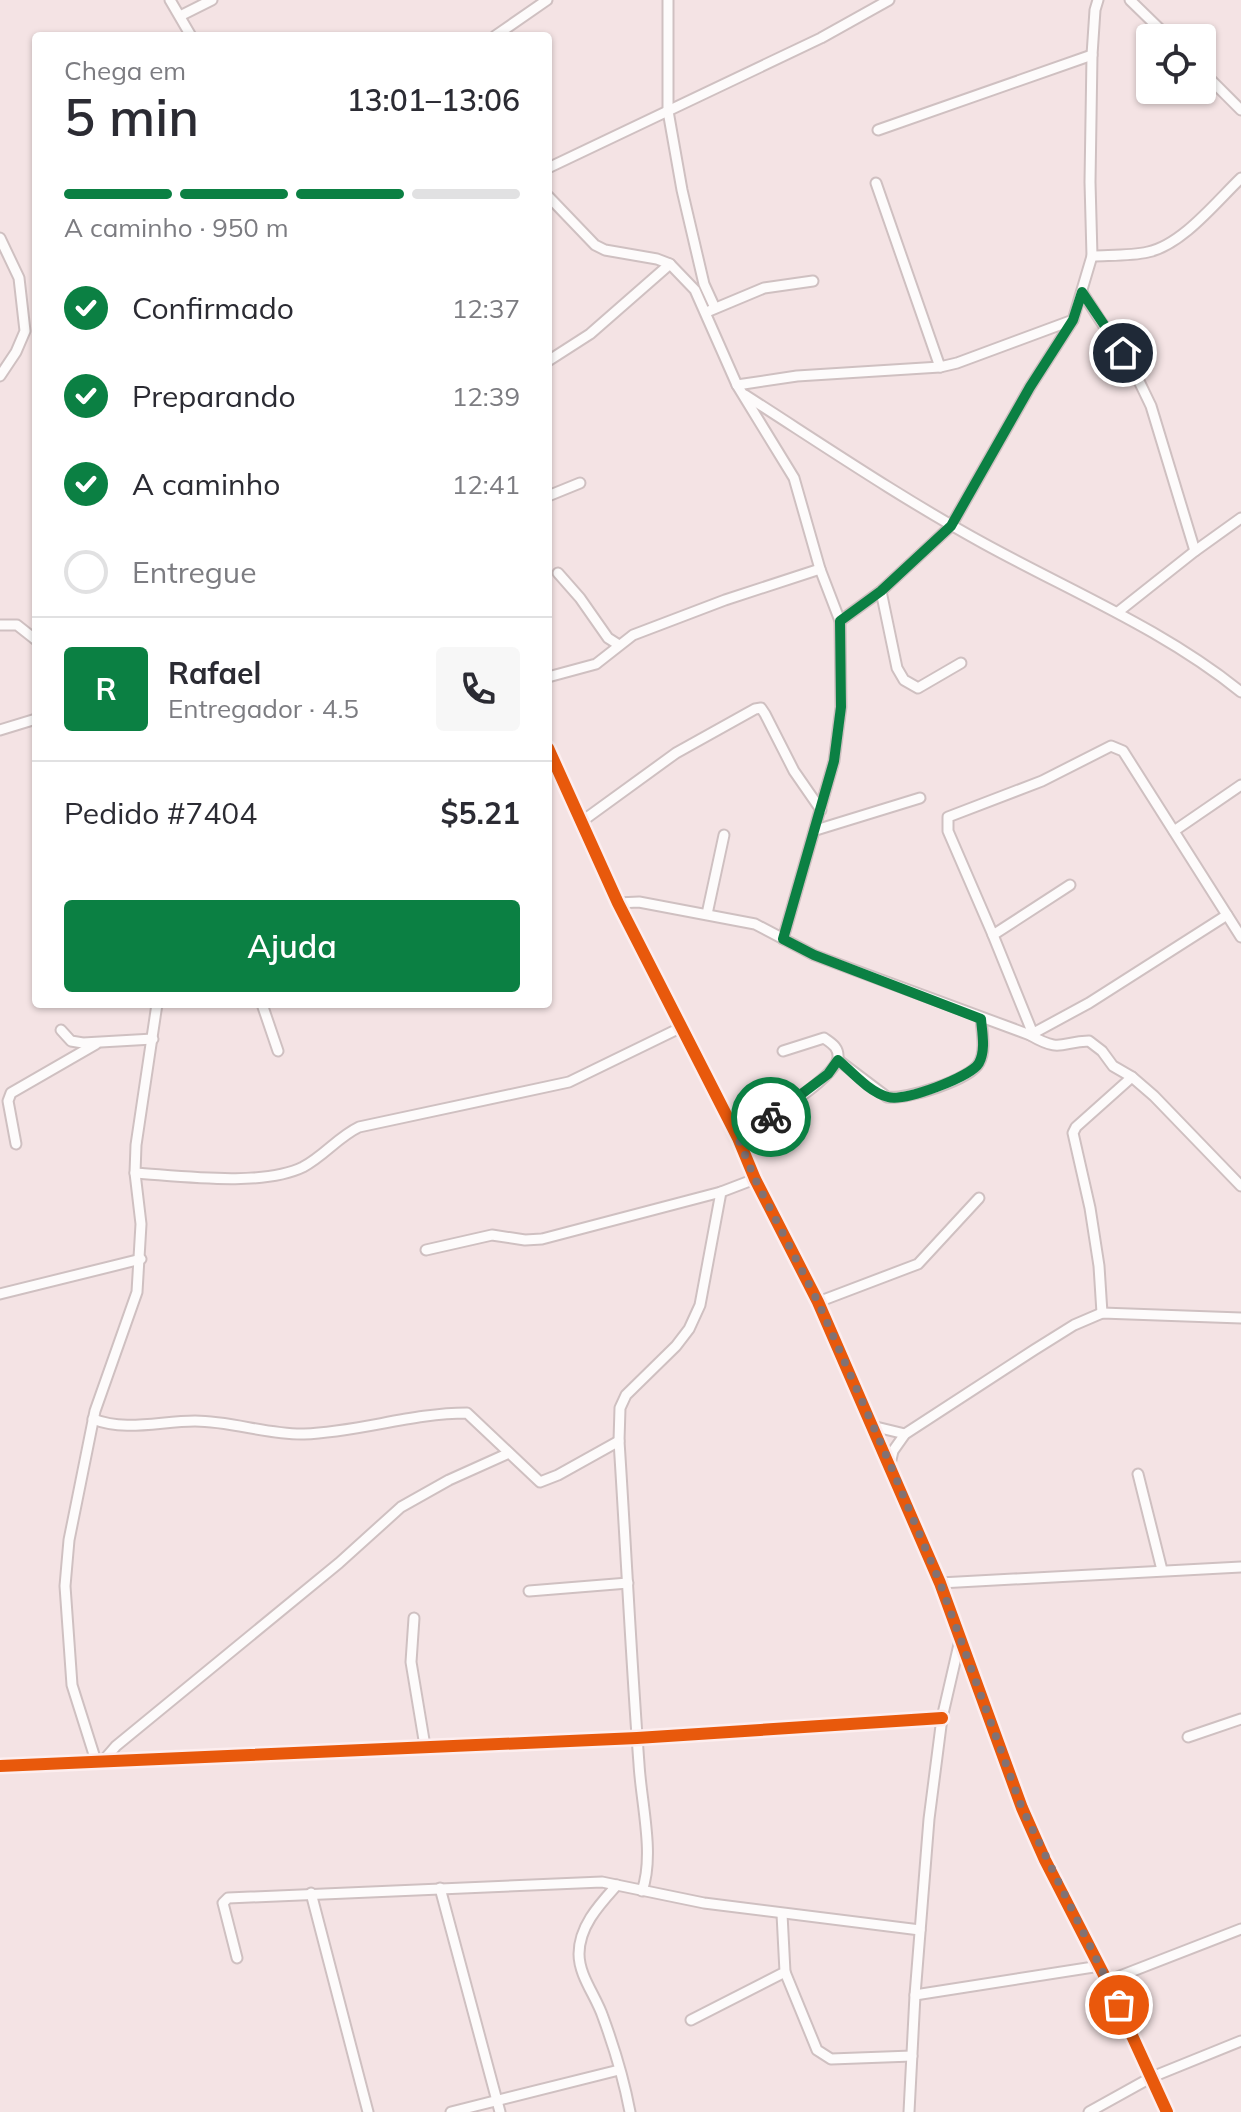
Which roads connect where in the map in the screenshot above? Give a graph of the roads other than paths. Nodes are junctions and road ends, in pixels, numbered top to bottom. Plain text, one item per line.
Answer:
1 (170, 0) edge
2 (212, 0) edge
3 (547, 0) edge
4 (668, 0) edge
5 (889, 0) edge
6 (1098, 0) edge
7 (1130, 0) edge
8 (180, 16) junction
9 (1155, 24) edge
10 (189, 32) edge
11 (501, 32) edge
12 (1092, 55) junction
13 (1216, 85) edge
14 (1241, 110) edge
15 (668, 111) junction
16 (878, 130) dead end
17 (552, 166) edge
18 (1241, 178) edge
19 (876, 183) dead end
20 (552, 200) edge
21 (0, 238) edge
22 (1092, 256) junction
23 (670, 264) junction
24 (813, 281) dead end
25 (1082, 292) junction
26 (710, 310) junction
27 (1073, 320) junction
28 (552, 358) edge
29 (940, 367) junction
30 (0, 376) edge
31 (740, 389) junction
32 (580, 483) dead end
33 (552, 494) edge
34 (1241, 518) edge
35 (951, 526) junction
36 (1195, 551) junction
37 (820, 569) junction
38 (558, 573) dead end
39 (881, 591) junction
40 (1118, 612) junction
41 (840, 621) junction
42 (0, 625) edge
43 (32, 637) edge
44 (619, 645) junction
45 (961, 663) dead end
46 (552, 676) edge
47 (1241, 692) edge
48 (32, 720) edge
49 (0, 730) edge
50 (552, 758) edge
51 (1241, 785) edge
52 (920, 798) dead end
53 (821, 810) junction
54 (581, 822) junction
55 (816, 830) junction
56 (1174, 831) junction
57 (724, 835) dead end
58 (1070, 885) dead end
59 (618, 903) junction
60 (707, 914) junction
61 (1227, 915) junction
62 (993, 935) junction
63 (1241, 937) edge
64 (783, 939) junction
65 (157, 1008) edge
66 (263, 1008) edge
67 (981, 1019) junction
68 (682, 1027) junction
69 (61, 1030) dead end
70 (1032, 1034) junction
71 (153, 1039) junction
72 (96, 1044) junction
73 (278, 1051) dead end
74 (783, 1051) dead end
75 (838, 1060) junction
76 (1132, 1077) junction
77 (738, 1138) junction
78 (16, 1144) dead end
79 (135, 1173) junction
80 (755, 1179) junction
81 (1241, 1186) edge
82 (721, 1192) junction
83 (979, 1198) dead end
84 (426, 1250) dead end
85 (141, 1259) junction
86 (0, 1294) edge
87 (818, 1302) junction
88 (1102, 1313) junction
89 (1241, 1318) edge
90 (93, 1419) junction
91 (872, 1426) junction
92 (905, 1434) junction
93 (619, 1441) junction
94 (509, 1453) junction
95 (890, 1464) junction
96 (1138, 1474) dead end
97 (1241, 1567) edge
98 (1162, 1570) junction
99 (628, 1583) junction
100 (940, 1583) junction
101 (529, 1591) dead end
102 (414, 1618) dead end
103 (960, 1640) junction
104 (942, 1718) junction
105 (1241, 1719) edge
106 (1188, 1737) dead end
107 (637, 1738) junction
108 (425, 1746) junction
109 (99, 1761) junction
110 (0, 1766) edge
111 (617, 1885) junction
112 (440, 1888) junction
113 (642, 1891) junction
114 (311, 1893) junction
115 (782, 1914) junction
116 (1241, 1929) edge
117 (920, 1930) junction
118 (237, 1958) dead end
119 (1100, 1966) junction
120 (785, 1972) junction
121 (1107, 1981) junction
122 (915, 1995) junction
123 (691, 2020) dead end
124 (1241, 2041) edge
125 (912, 2056) junction
126 (619, 2070) junction
127 (1152, 2077) junction
128 (498, 2100) junction
129 (368, 2112) edge
130 (451, 2112) edge
131 (500, 2112) edge
132 (630, 2112) edge
133 (909, 2112) edge
134 (1089, 2112) edge
135 (1167, 2112) edge

1 - 8 street
2 - 8 street
3 - 11 street
4 - 15 street
5 - 15 street
6 - 12 street
7 - 9 street
8 - 10 street
12 - 16 street
12 - 22 street
13 - 14 street
15 - 17 street
15 - 26 street
18 - 22 street
19 - 29 street
20 - 23 street
21 - 30 street
22 - 25 street
23 - 26 street
23 - 28 street
24 - 26 street
25 - 27 street
25 - 36 street
26 - 31 street
27 - 29 street
27 - 35 street
29 - 31 street
31 - 35 street
31 - 37 street
32 - 33 street
34 - 36 street
35 - 39 street
35 - 40 street
36 - 40 street
37 - 41 street
37 - 44 street
38 - 44 street
39 - 41 street
39 - 45 street
40 - 47 street
41 - 53 street
42 - 43 street
44 - 46 street
48 - 49 street
50 - 54 street
51 - 56 street
52 - 55 street
53 - 54 street
53 - 55 street
54 - 59 street
55 - 64 street
56 - 61 street
56 - 62 street
57 - 60 street
58 - 62 street
59 - 60 street
59 - 68 street
60 - 64 street
61 - 63 street
61 - 70 street
62 - 70 street
64 - 67 street
65 - 71 street
66 - 73 street
67 - 70 street
67 - 75 street
68 - 77 street
68 - 79 street
69 - 72 street
70 - 76 street
71 - 72 street
71 - 79 street
72 - 78 street
74 - 75 street
75 - 77 street
76 - 81 street
76 - 88 street
77 - 80 street
79 - 85 street
80 - 82 street
80 - 87 street
82 - 84 street
82 - 93 street
83 - 87 street
85 - 86 street
85 - 90 street
87 - 91 street
88 - 89 street
88 - 92 street
90 - 94 street
90 - 109 street
91 - 92 street
91 - 95 street
92 - 95 street
93 - 94 street
93 - 99 street
94 - 109 street
95 - 100 street
96 - 98 street
97 - 98 street
98 - 100 street
99 - 101 street
99 - 107 street
100 - 103 street
102 - 108 street
103 - 104 street
103 - 119 street
104 - 107 street
104 - 117 street
105 - 106 street
107 - 108 street
107 - 113 street
108 - 109 street
109 - 110 street
111 - 112 street
111 - 113 street
111 - 126 street
112 - 114 street
112 - 128 street
113 - 115 street
114 - 118 street
114 - 129 street
115 - 117 street
115 - 120 street
116 - 121 street
117 - 122 street
119 - 121 street
119 - 122 street
120 - 123 street
120 - 125 street
121 - 127 street
122 - 125 street
124 - 127 street
125 - 133 street
126 - 128 street
126 - 132 street
127 - 134 street
127 - 135 street
128 - 130 street
128 - 131 street

